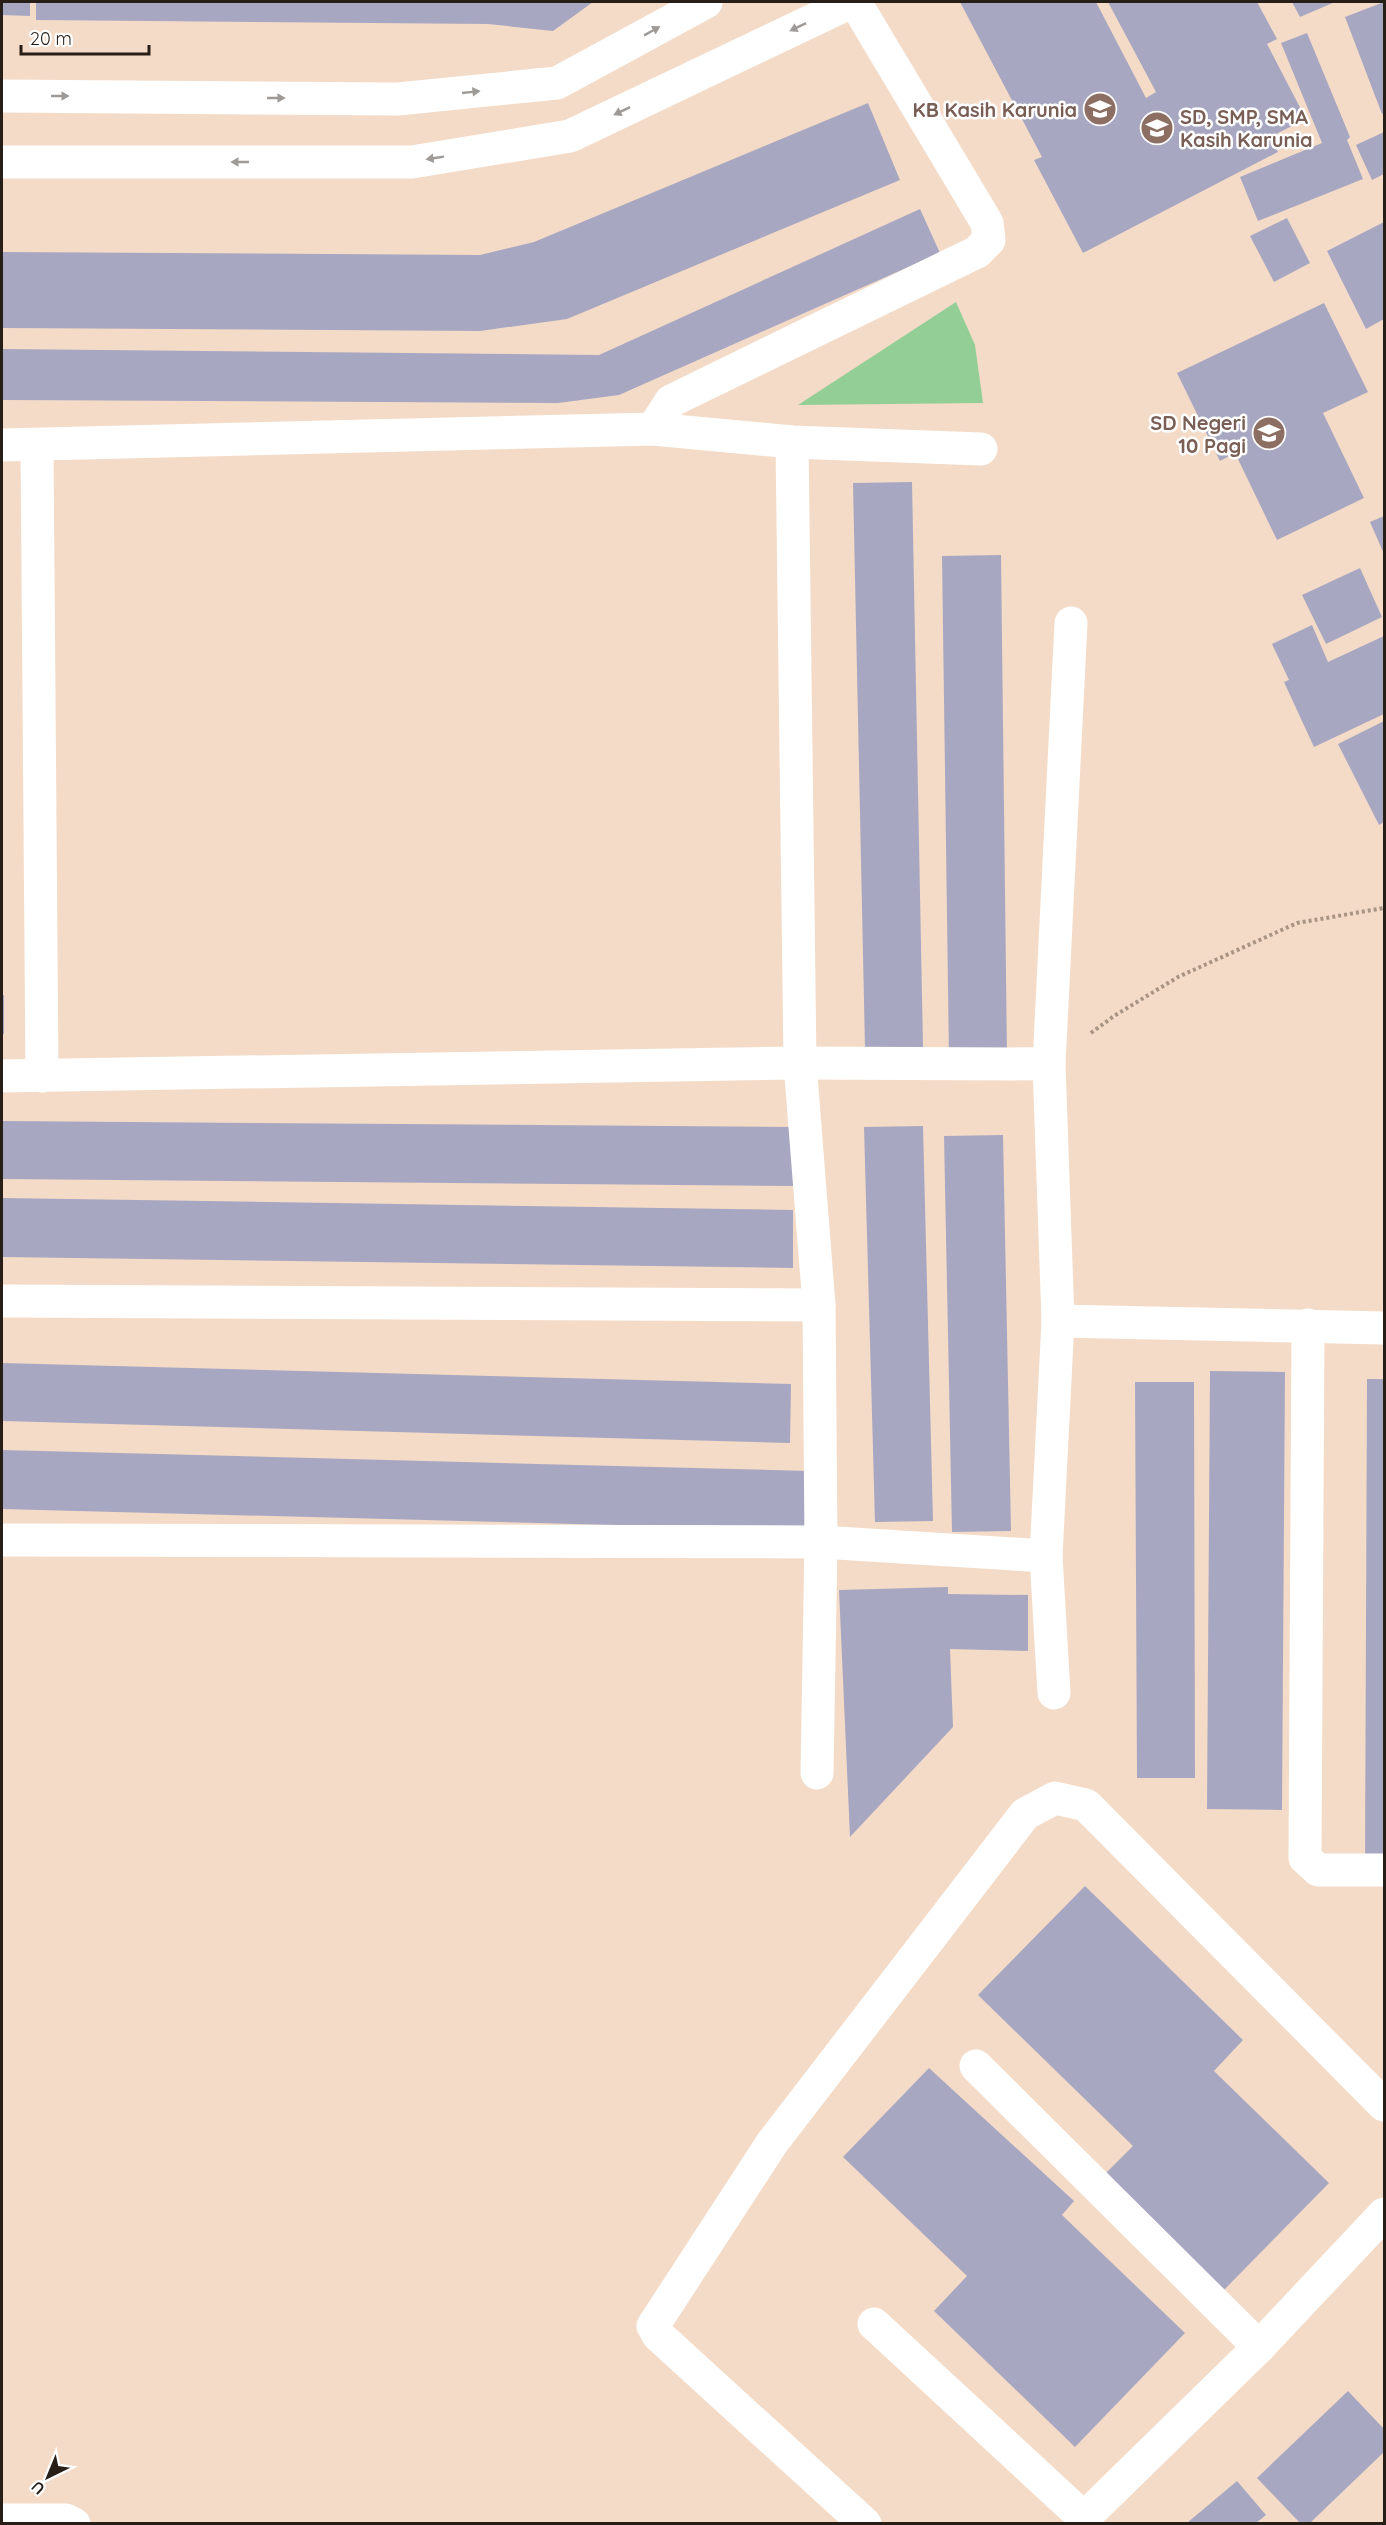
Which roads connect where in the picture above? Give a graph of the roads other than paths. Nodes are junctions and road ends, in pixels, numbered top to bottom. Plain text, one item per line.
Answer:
1 (706, 2) edge
2 (853, 2) edge
3 (2, 96) edge
4 (2, 162) edge
5 (653, 429) junction
6 (792, 442) junction
7 (2, 446) edge
8 (37, 446) junction
9 (981, 449) dead end
10 (1071, 623) dead end
11 (800, 1063) junction
12 (1049, 1064) junction
13 (2, 1076) edge
14 (42, 1076) junction
15 (2, 1301) edge
16 (819, 1305) junction
17 (1058, 1321) junction
18 (1308, 1325) junction
19 (1384, 1328) edge
20 (2, 1540) edge
21 (821, 1542) junction
22 (1046, 1556) junction
23 (1054, 1694) dead end
24 (818, 1773) dead end
25 (1384, 1870) edge
26 (976, 2066) dead end
27 (1384, 2105) edge
28 (1384, 2214) edge
29 (874, 2324) dead end
30 (1259, 2347) junction
31 (2, 2520) edge
32 (1082, 2521) edge
33 (74, 2523) edge
34 (865, 2523) edge

3 -> 1 street
2 -> 4 street
2 - 5 street
5 - 6 street
5 - 8 street
6 - 9 street
6 - 11 street
7 - 8 street
8 - 14 street
10 - 12 street
11 - 12 street
11 - 14 street
11 - 16 street
12 - 17 street
13 - 14 street
15 - 16 street
16 - 21 street
17 - 18 street
17 - 22 street
18 - 19 street
18 - 25 street
20 - 21 street
21 - 22 street
21 - 24 street
22 - 23 street
26 - 30 street
27 - 34 street
28 - 30 street
29 - 32 street
30 - 32 street
31 - 33 street

